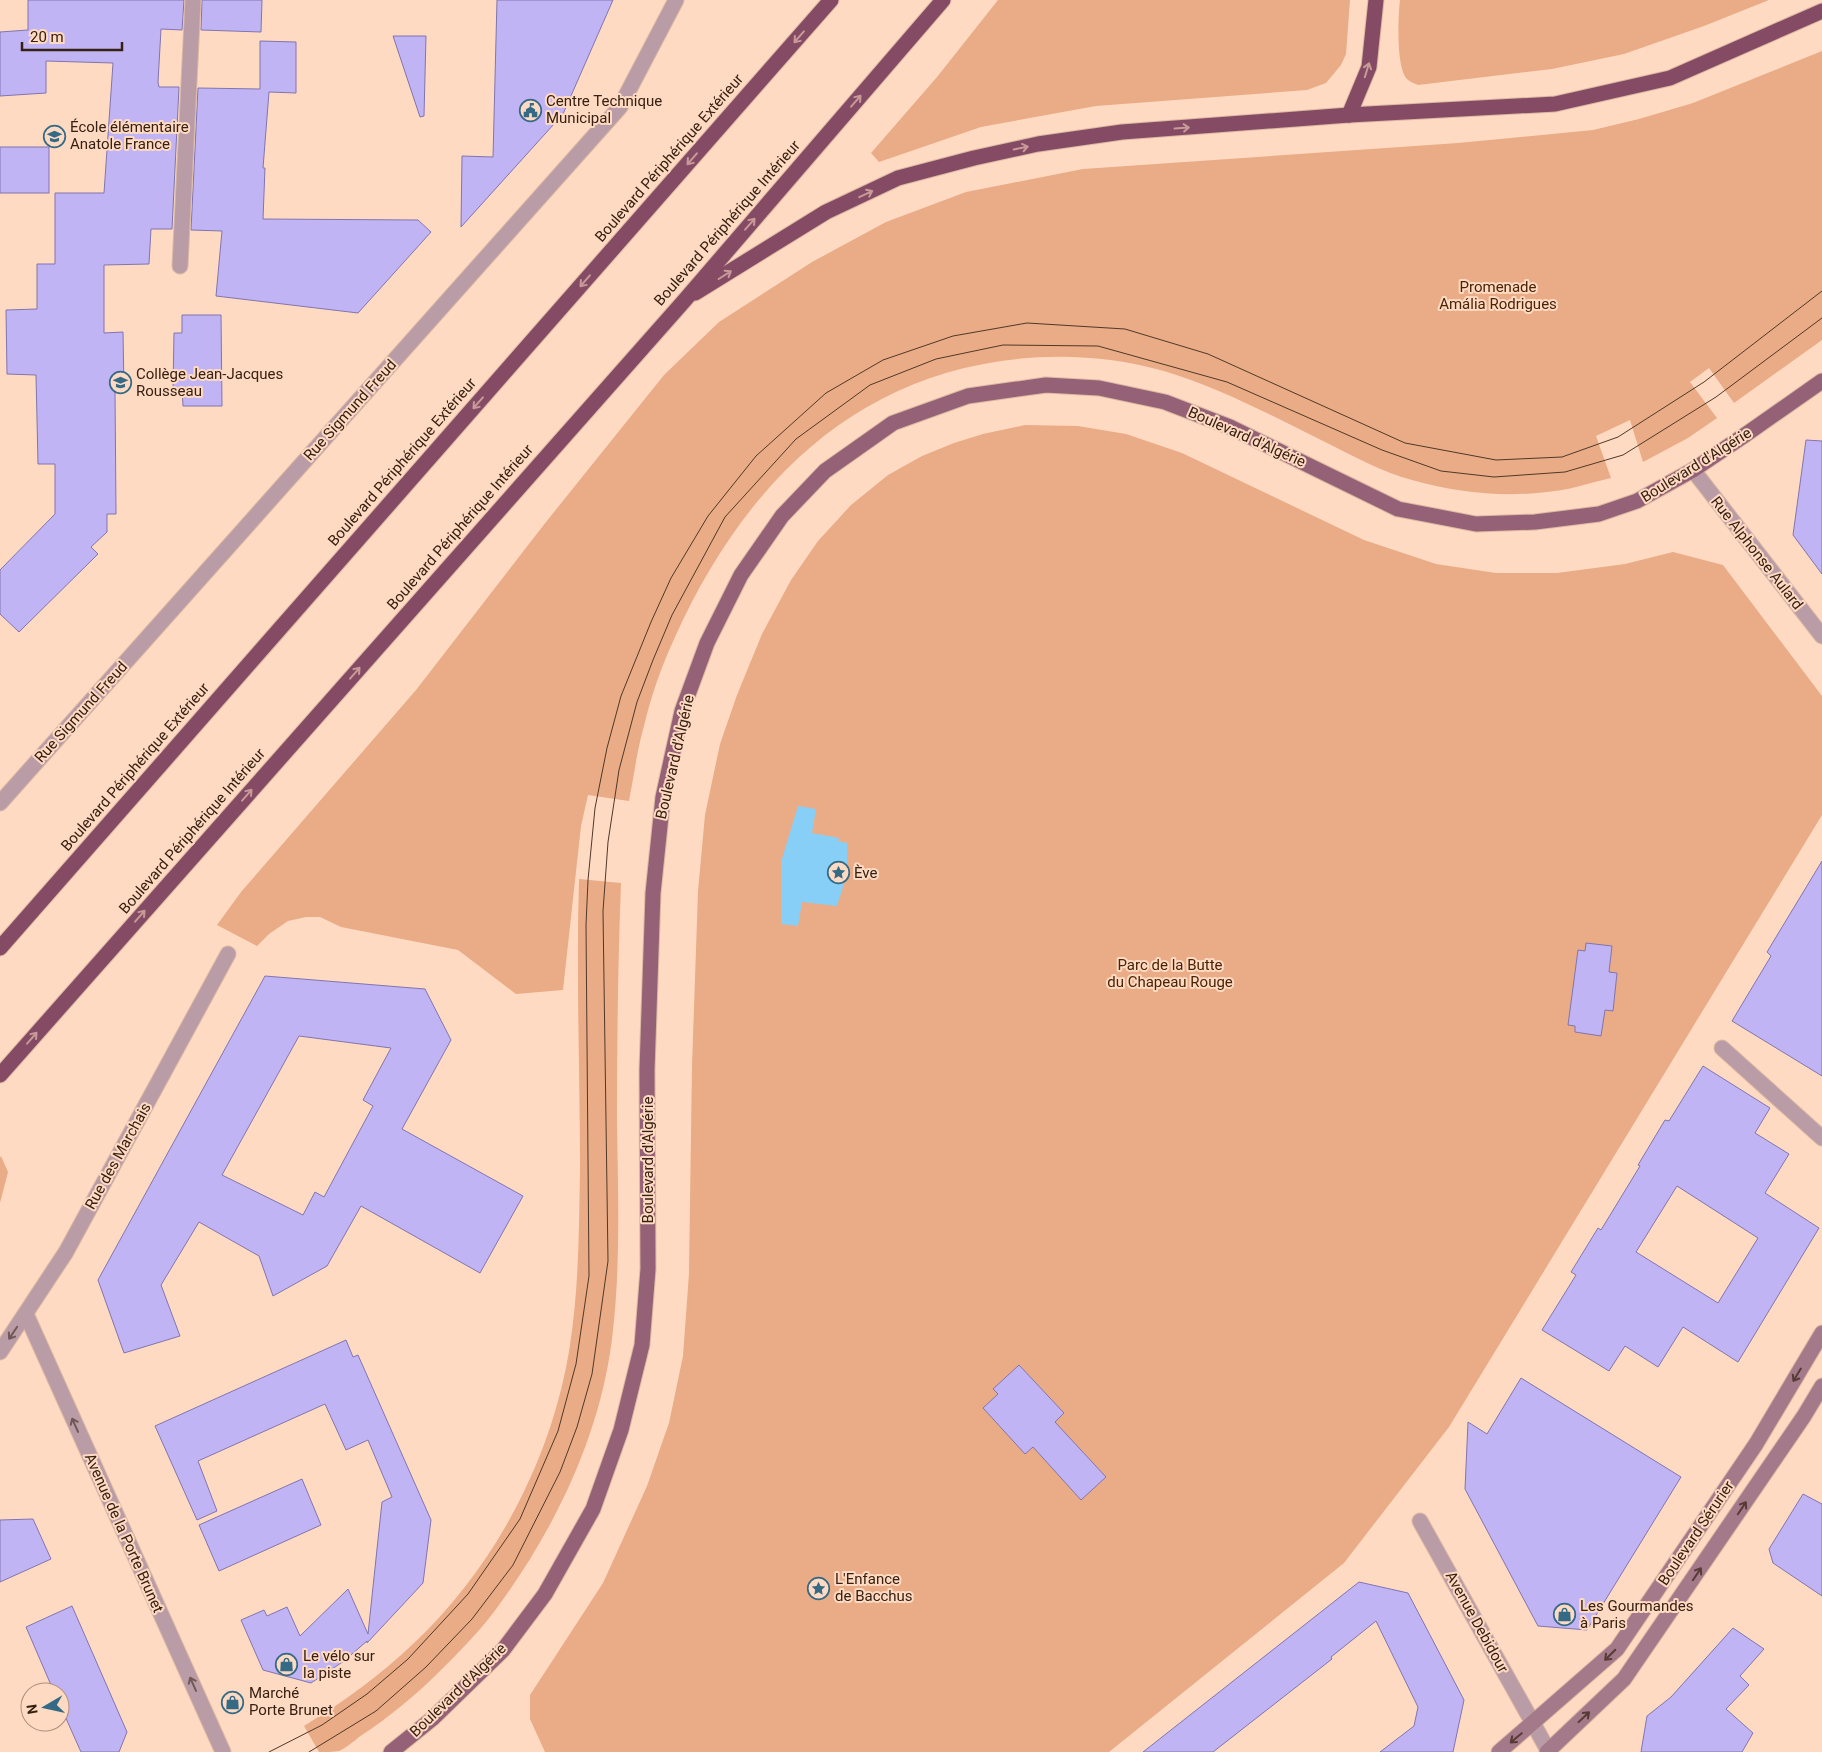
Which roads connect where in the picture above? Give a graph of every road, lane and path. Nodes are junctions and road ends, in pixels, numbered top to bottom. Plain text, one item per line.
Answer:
1 (193, 0) edge
2 (676, 0) edge
3 (831, 0) edge
4 (943, 0) edge
5 (1376, 0) edge
6 (1822, 11) edge
7 (1349, 116) junction
8 (180, 266) dead end
9 (684, 301) junction
10 (1822, 381) edge
11 (1693, 470) junction
12 (1822, 636) edge
13 (0, 803) edge
14 (0, 948) edge
15 (228, 954) dead end
16 (1722, 1048) dead end
17 (0, 1075) edge
18 (1822, 1138) edge
19 (26, 1314) junction
20 (1822, 1333) edge
21 (0, 1352) edge
22 (1822, 1386) edge
23 (1420, 1521) dead end
24 (1533, 1723) junction
25 (222, 1752) edge
26 (391, 1752) edge
27 (1499, 1752) edge
28 (1548, 1752) edge

1 - 8 street
2 - 13 street, Rue Sigmund Freud
3 -> 14 highway, Boulevard Périphérique Extérieur
9 -> 4 highway, Boulevard Périphérique Intérieur
7 -> 5 highway
6 - 7 highway
9 -> 7 highway
17 -> 9 highway, Boulevard Périphérique Intérieur
10 - 11 main road, Boulevard d'Algérie
11 - 12 street, Rue Alphonse Aulard
11 - 26 main road, Boulevard d'Algérie
15 - 19 street, Rue des Marchais
16 - 18 street
19 -> 21 street, Rue des Marchais
25 -> 19 street, Avenue de la Porte Brunet
20 -> 24 street, Boulevard Sérurier
28 -> 22 street, Boulevard Sérurier
23 - 24 street, Avenue Debidour
24 -> 27 street, Boulevard Sérurier
24 - 28 street, Avenue Debidour

